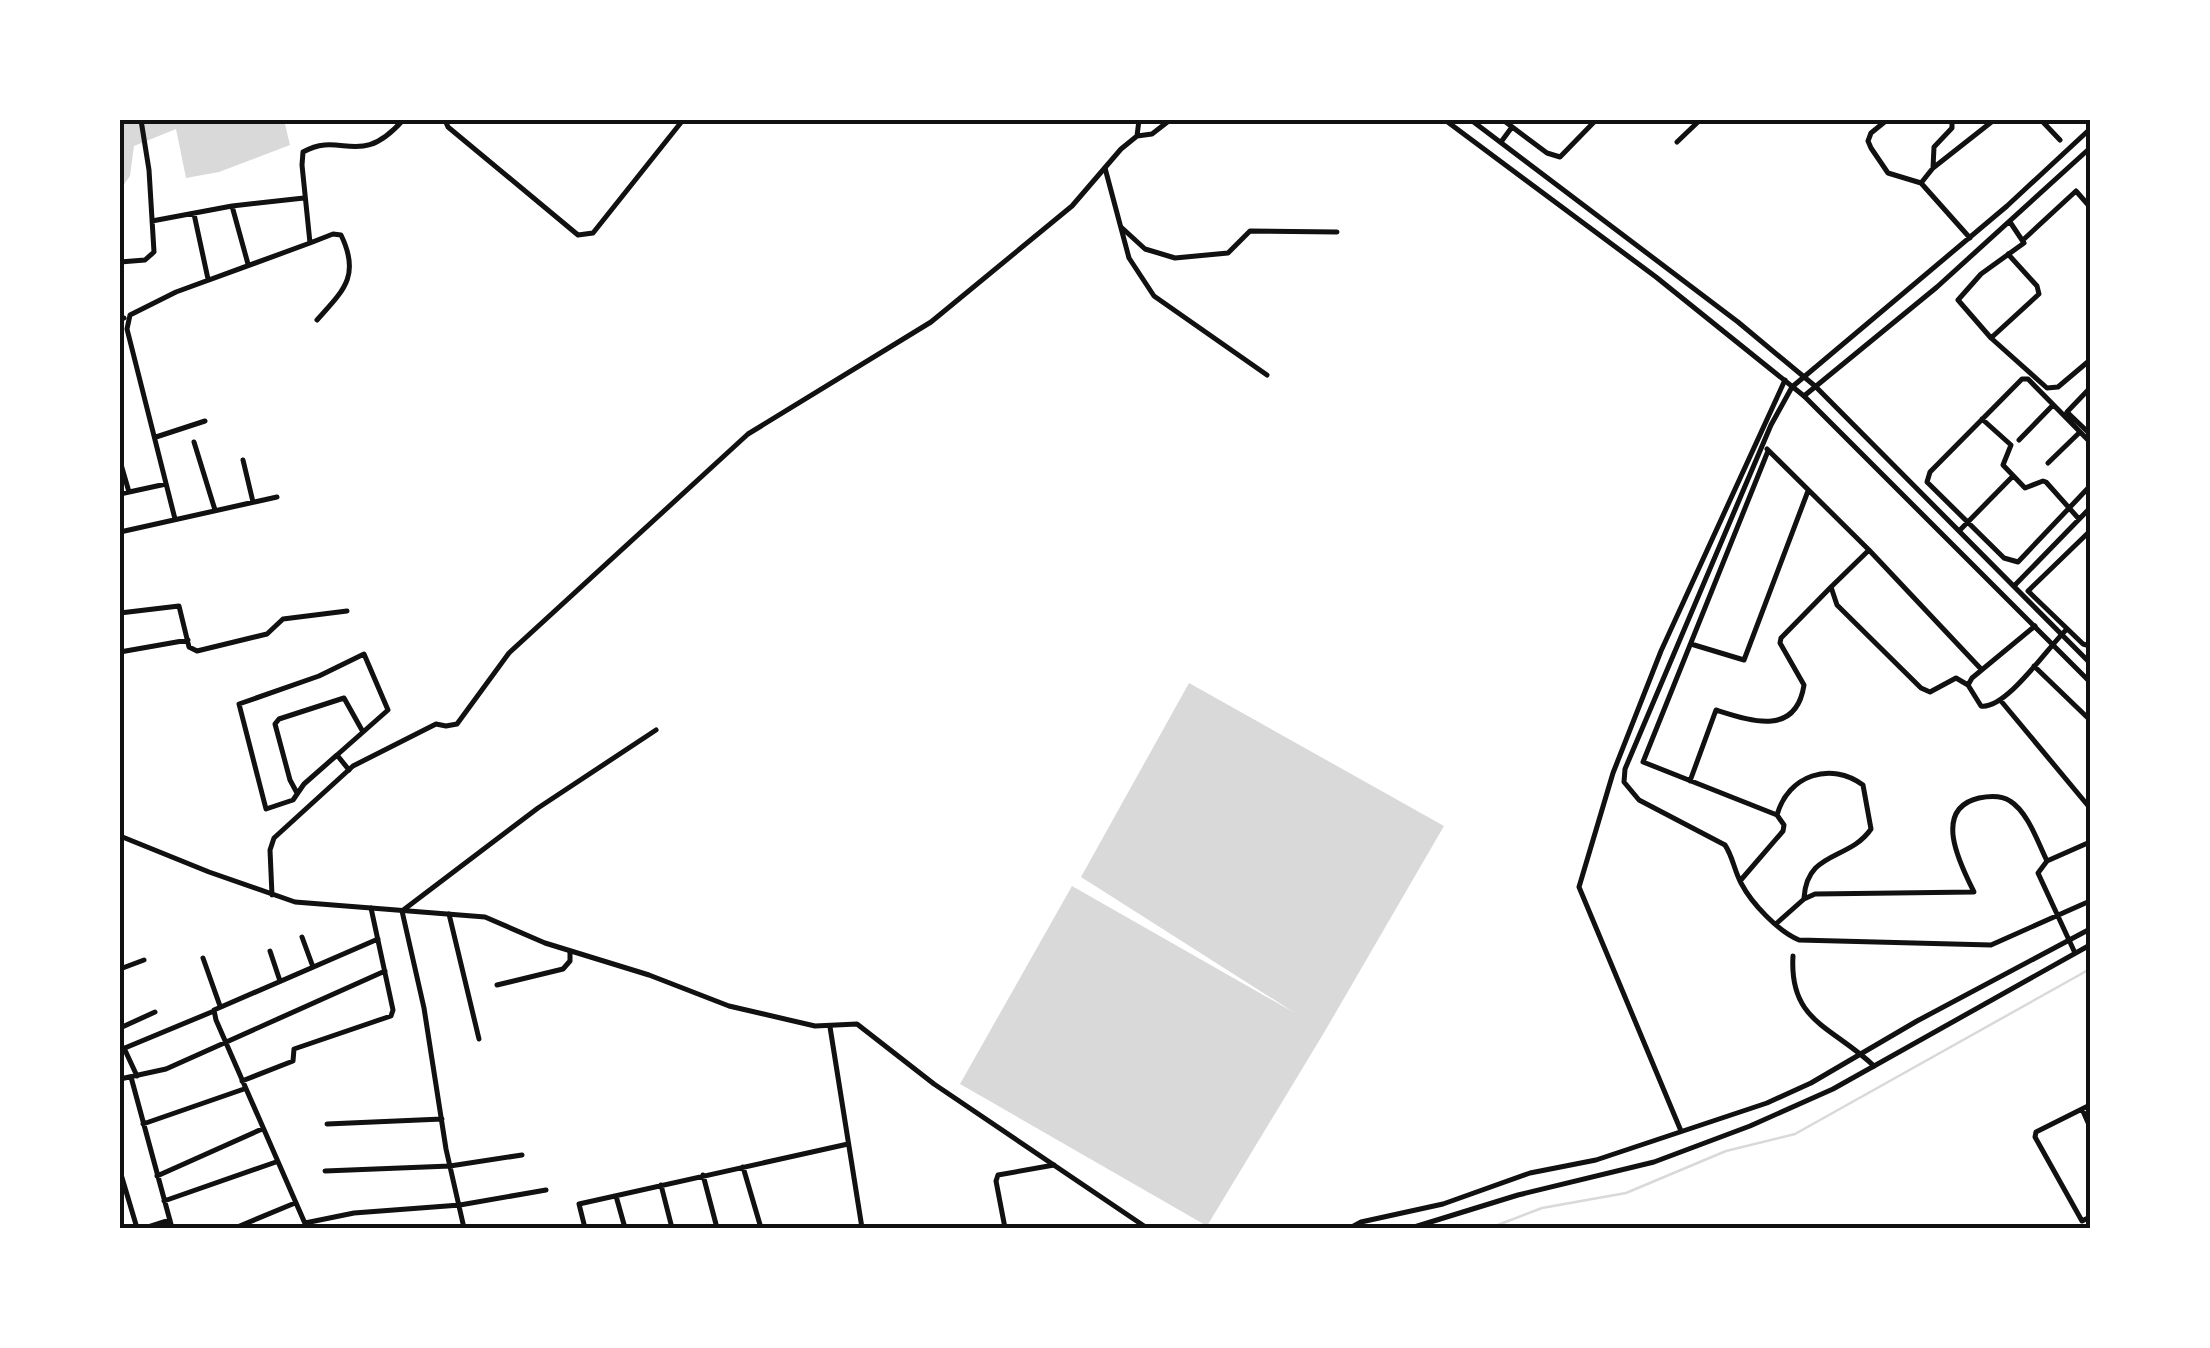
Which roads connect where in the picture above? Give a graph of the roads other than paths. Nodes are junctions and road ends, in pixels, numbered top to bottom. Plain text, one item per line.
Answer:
1 (142, 120) edge
2 (403, 120) edge
3 (445, 120) edge
4 (683, 120) edge
5 (1140, 120) edge
6 (1170, 120) edge
7 (1446, 120) edge
8 (1471, 120) edge
9 (1503, 120) edge
10 (1596, 120) edge
11 (1700, 120) edge
12 (1888, 120) edge
13 (1952, 120) edge
14 (1994, 120) edge
15 (2040, 120) edge
16 (1512, 127) junction
17 (2090, 129) edge
18 (1137, 136) junction
19 (2060, 140) dead end
20 (1500, 142) junction
21 (1677, 142) dead end
22 (2090, 148) edge
23 (1525, 160) junction
24 (1105, 168) junction
25 (1933, 168) junction
26 (1514, 173) junction
27 (1920, 183) junction
28 (304, 198) junction
29 (232, 206) junction
30 (2090, 207) edge
31 (194, 214) junction
32 (152, 221) junction
33 (2010, 222) junction
34 (1119, 225) junction
35 (1337, 232) dead end
36 (1970, 238) junction
37 (2023, 240) junction
38 (310, 243) junction
39 (2008, 254) junction
40 (120, 262) edge
41 (248, 264) junction
42 (1924, 276) junction
43 (208, 280) junction
44 (1937, 287) junction
45 (122, 317) edge
46 (317, 320) dead end
47 (1992, 338) junction
48 (2090, 360) edge
49 (1267, 375) dead end
50 (1804, 376) junction
51 (1785, 380) junction
52 (1815, 386) junction
53 (1792, 387) junction
54 (2090, 388) edge
55 (1804, 396) junction
56 (2052, 405) junction
57 (1982, 418) junction
58 (205, 421) dead end
59 (2080, 432) junction
60 (2090, 434) edge
61 (156, 437) junction
62 (2019, 440) dead end
63 (194, 442) dead end
64 (2090, 442) edge
65 (1762, 444) junction
66 (1768, 451) junction
67 (244, 460) dead end
68 (120, 461) edge
69 (2048, 463) dead end
70 (2013, 476) junction
71 (167, 484) junction
72 (2090, 486) edge
73 (1808, 490) junction
74 (129, 492) junction
75 (120, 494) edge
76 (276, 496) dead end
77 (2076, 500) junction
78 (253, 502) junction
79 (2068, 508) junction
80 (215, 510) junction
81 (2088, 510) edge
82 (175, 519) junction
83 (2079, 519) junction
84 (1967, 523) junction
85 (1960, 530) junction
86 (2068, 531) junction
87 (120, 532) edge
88 (2090, 532) edge
89 (2078, 540) junction
90 (1869, 550) junction
91 (2016, 585) junction
92 (1831, 588) junction
93 (347, 610) dead end
94 (120, 613) edge
95 (2035, 626) junction
96 (2064, 631) junction
97 (188, 640) junction
98 (1691, 644) junction
99 (2052, 644) junction
100 (2090, 646) edge
101 (120, 652) edge
102 (2090, 663) edge
103 (2034, 666) junction
104 (1981, 669) junction
105 (2090, 682) edge
106 (1968, 685) junction
107 (2001, 700) junction
108 (2090, 720) edge
109 (656, 730) dead end
110 (363, 733) junction
111 (337, 755) junction
112 (349, 770) junction
113 (1690, 780) junction
114 (297, 793) junction
115 (2090, 808) edge
116 (1778, 815) junction
117 (120, 836) edge
118 (2090, 842) edge
119 (2047, 861) junction
120 (1740, 881) junction
121 (272, 895) junction
122 (1804, 899) junction
123 (2090, 900) edge
124 (371, 908) junction
125 (402, 911) junction
126 (449, 914) junction
127 (2055, 916) junction
128 (1777, 923) junction
129 (2090, 929) edge
130 (302, 937) dead end
131 (378, 939) junction
132 (2068, 941) junction
133 (2090, 945) edge
134 (270, 951) dead end
135 (570, 951) junction
136 (2075, 952) junction
137 (1793, 956) dead end
138 (203, 958) dead end
139 (144, 960) dead end
140 (313, 967) junction
141 (120, 970) edge
142 (385, 971) junction
143 (280, 981) junction
144 (497, 985) dead end
145 (217, 1008) junction
146 (156, 1012) dead end
147 (830, 1027) junction
148 (120, 1028) edge
149 (479, 1039) dead end
150 (226, 1043) junction
151 (122, 1049) edge
152 (1862, 1054) junction
153 (1874, 1066) junction
154 (134, 1076) junction
155 (120, 1079) edge
156 (244, 1085) junction
157 (2090, 1105) edge
158 (2082, 1110) junction
159 (442, 1118) junction
160 (144, 1124) junction
161 (327, 1124) dead end
162 (2090, 1127) edge
163 (262, 1129) junction
164 (1682, 1131) junction
165 (848, 1144) junction
166 (522, 1155) dead end
167 (276, 1162) junction
168 (1054, 1165) junction
169 (450, 1166) junction
170 (744, 1166) junction
171 (120, 1171) edge
172 (325, 1172) dead end
173 (703, 1175) junction
174 (157, 1176) junction
175 (661, 1185) junction
176 (546, 1190) dead end
177 (616, 1196) junction
178 (164, 1201) junction
179 (296, 1203) junction
180 (460, 1205) junction
181 (2090, 1217) edge
182 (171, 1224) edge
183 (2084, 1225) edge
184 (306, 1226) edge
185 (137, 1228) edge
186 (145, 1228) edge
187 (236, 1228) edge
188 (464, 1228) edge
189 (585, 1228) edge
190 (625, 1228) edge
191 (672, 1228) edge
192 (717, 1228) edge
193 (761, 1228) edge
194 (862, 1228) edge
195 (1005, 1228) edge
196 (1147, 1228) edge
197 (1350, 1228) edge
198 (1412, 1228) edge

1 - 32 street
2 - 28 street
3 - 4 street
5 - 18 street
6 - 18 street
7 - 26 street
8 - 20 street
9 - 16 street
10 - 16 street
11 - 21 street
12 - 27 street
13 - 25 street
14 - 25 street
15 - 19 street
16 - 20 street
17 - 36 street
18 - 24 street
20 - 23 street
22 - 33 street
23 - 26 street
23 - 50 street
24 - 34 street
24 - 112 street
25 - 27 street
26 - 51 street
27 - 36 street
28 - 29 street
28 - 38 street
29 - 31 street
29 - 41 street
30 - 37 street
31 - 32 street
31 - 43 street
32 - 40 street
33 - 37 street
33 - 44 street
34 - 35 street
34 - 49 street
36 - 42 street
37 - 39 street
38 - 41 street
38 - 46 street
39 - 47 street
39 - 47 street
41 - 43 street
42 - 44 street
42 - 50 street
43 - 45 street
44 - 52 street
45 - 61 street
47 - 48 street
50 - 52 street
50 - 53 street
51 - 53 street
51 - 164 street
52 - 55 street
52 - 85 street
53 - 55 street
53 - 65 street
54 - 60 street
55 - 95 street
56 - 57 street
56 - 59 street
56 - 62 street
57 - 70 street
57 - 84 street
58 - 61 street
59 - 64 street
59 - 69 street
61 - 71 street
63 - 80 street
65 - 66 street
65 - 120 street
66 - 73 street
66 - 98 street
67 - 78 street
68 - 74 street
70 - 79 street
70 - 84 street
71 - 74 street
71 - 82 street
72 - 77 street
73 - 90 street
73 - 98 street
74 - 75 street
76 - 78 street
77 - 79 street
77 - 81 street
78 - 80 street
79 - 83 street
79 - 84 street
80 - 82 street
81 - 83 street
82 - 87 street
83 - 86 street
84 - 85 street
85 - 91 street
86 - 89 street
86 - 91 street
88 - 89 street
89 - 96 street
90 - 92 street
90 - 104 street
91 - 96 street
92 - 106 street
92 - 113 street
93 - 97 street
94 - 97 street
95 - 99 street
95 - 104 street
96 - 99 street
96 - 100 street
96 - 102 street
97 - 101 street
98 - 113 street
99 - 103 street
99 - 105 street
103 - 107 street
103 - 108 street
104 - 106 street
106 - 107 street
107 - 115 street
109 - 125 street
110 - 111 street
110 - 114 street
110 - 114 street
111 - 112 street
111 - 114 street
112 - 121 street
113 - 116 street
116 - 120 street
116 - 122 street
117 - 121 street
118 - 119 street
119 - 122 street
119 - 127 street
120 - 128 street
121 - 124 street
122 - 128 street
123 - 127 street
124 - 125 street
124 - 131 street
125 - 126 street
125 - 159 street
126 - 135 street
126 - 149 street
127 - 128 street
127 - 132 street
129 - 132 street
130 - 140 street
131 - 140 street
131 - 142 street
132 - 136 street
132 - 152 street
133 - 136 street
134 - 143 street
135 - 144 street
135 - 147 street
136 - 153 street
137 - 152 street
138 - 145 street
139 - 141 street
140 - 143 street
142 - 150 street
142 - 156 street
143 - 145 street
145 - 150 street
145 - 151 street
146 - 148 street
147 - 165 street
147 - 168 street
150 - 154 street
150 - 156 street
151 - 154 street
152 - 153 street
152 - 164 street
153 - 198 street
154 - 155 street
154 - 160 street
156 - 160 street
156 - 163 street
157 - 158 street
158 - 162 street
158 - 183 street
159 - 161 street
159 - 169 street
160 - 174 street
163 - 167 street
163 - 174 street
164 - 197 street
165 - 170 street
165 - 194 street
166 - 169 street
167 - 178 street
167 - 179 street
168 - 195 street
168 - 196 street
169 - 172 street
169 - 180 street
170 - 173 street
170 - 193 street
171 - 185 street
173 - 175 street
173 - 192 street
174 - 178 street
175 - 177 street
175 - 191 street
176 - 180 street
177 - 189 street
177 - 190 street
178 - 182 street
179 - 184 street
179 - 187 street
180 - 184 street
180 - 188 street
181 - 183 street
182 - 186 street

